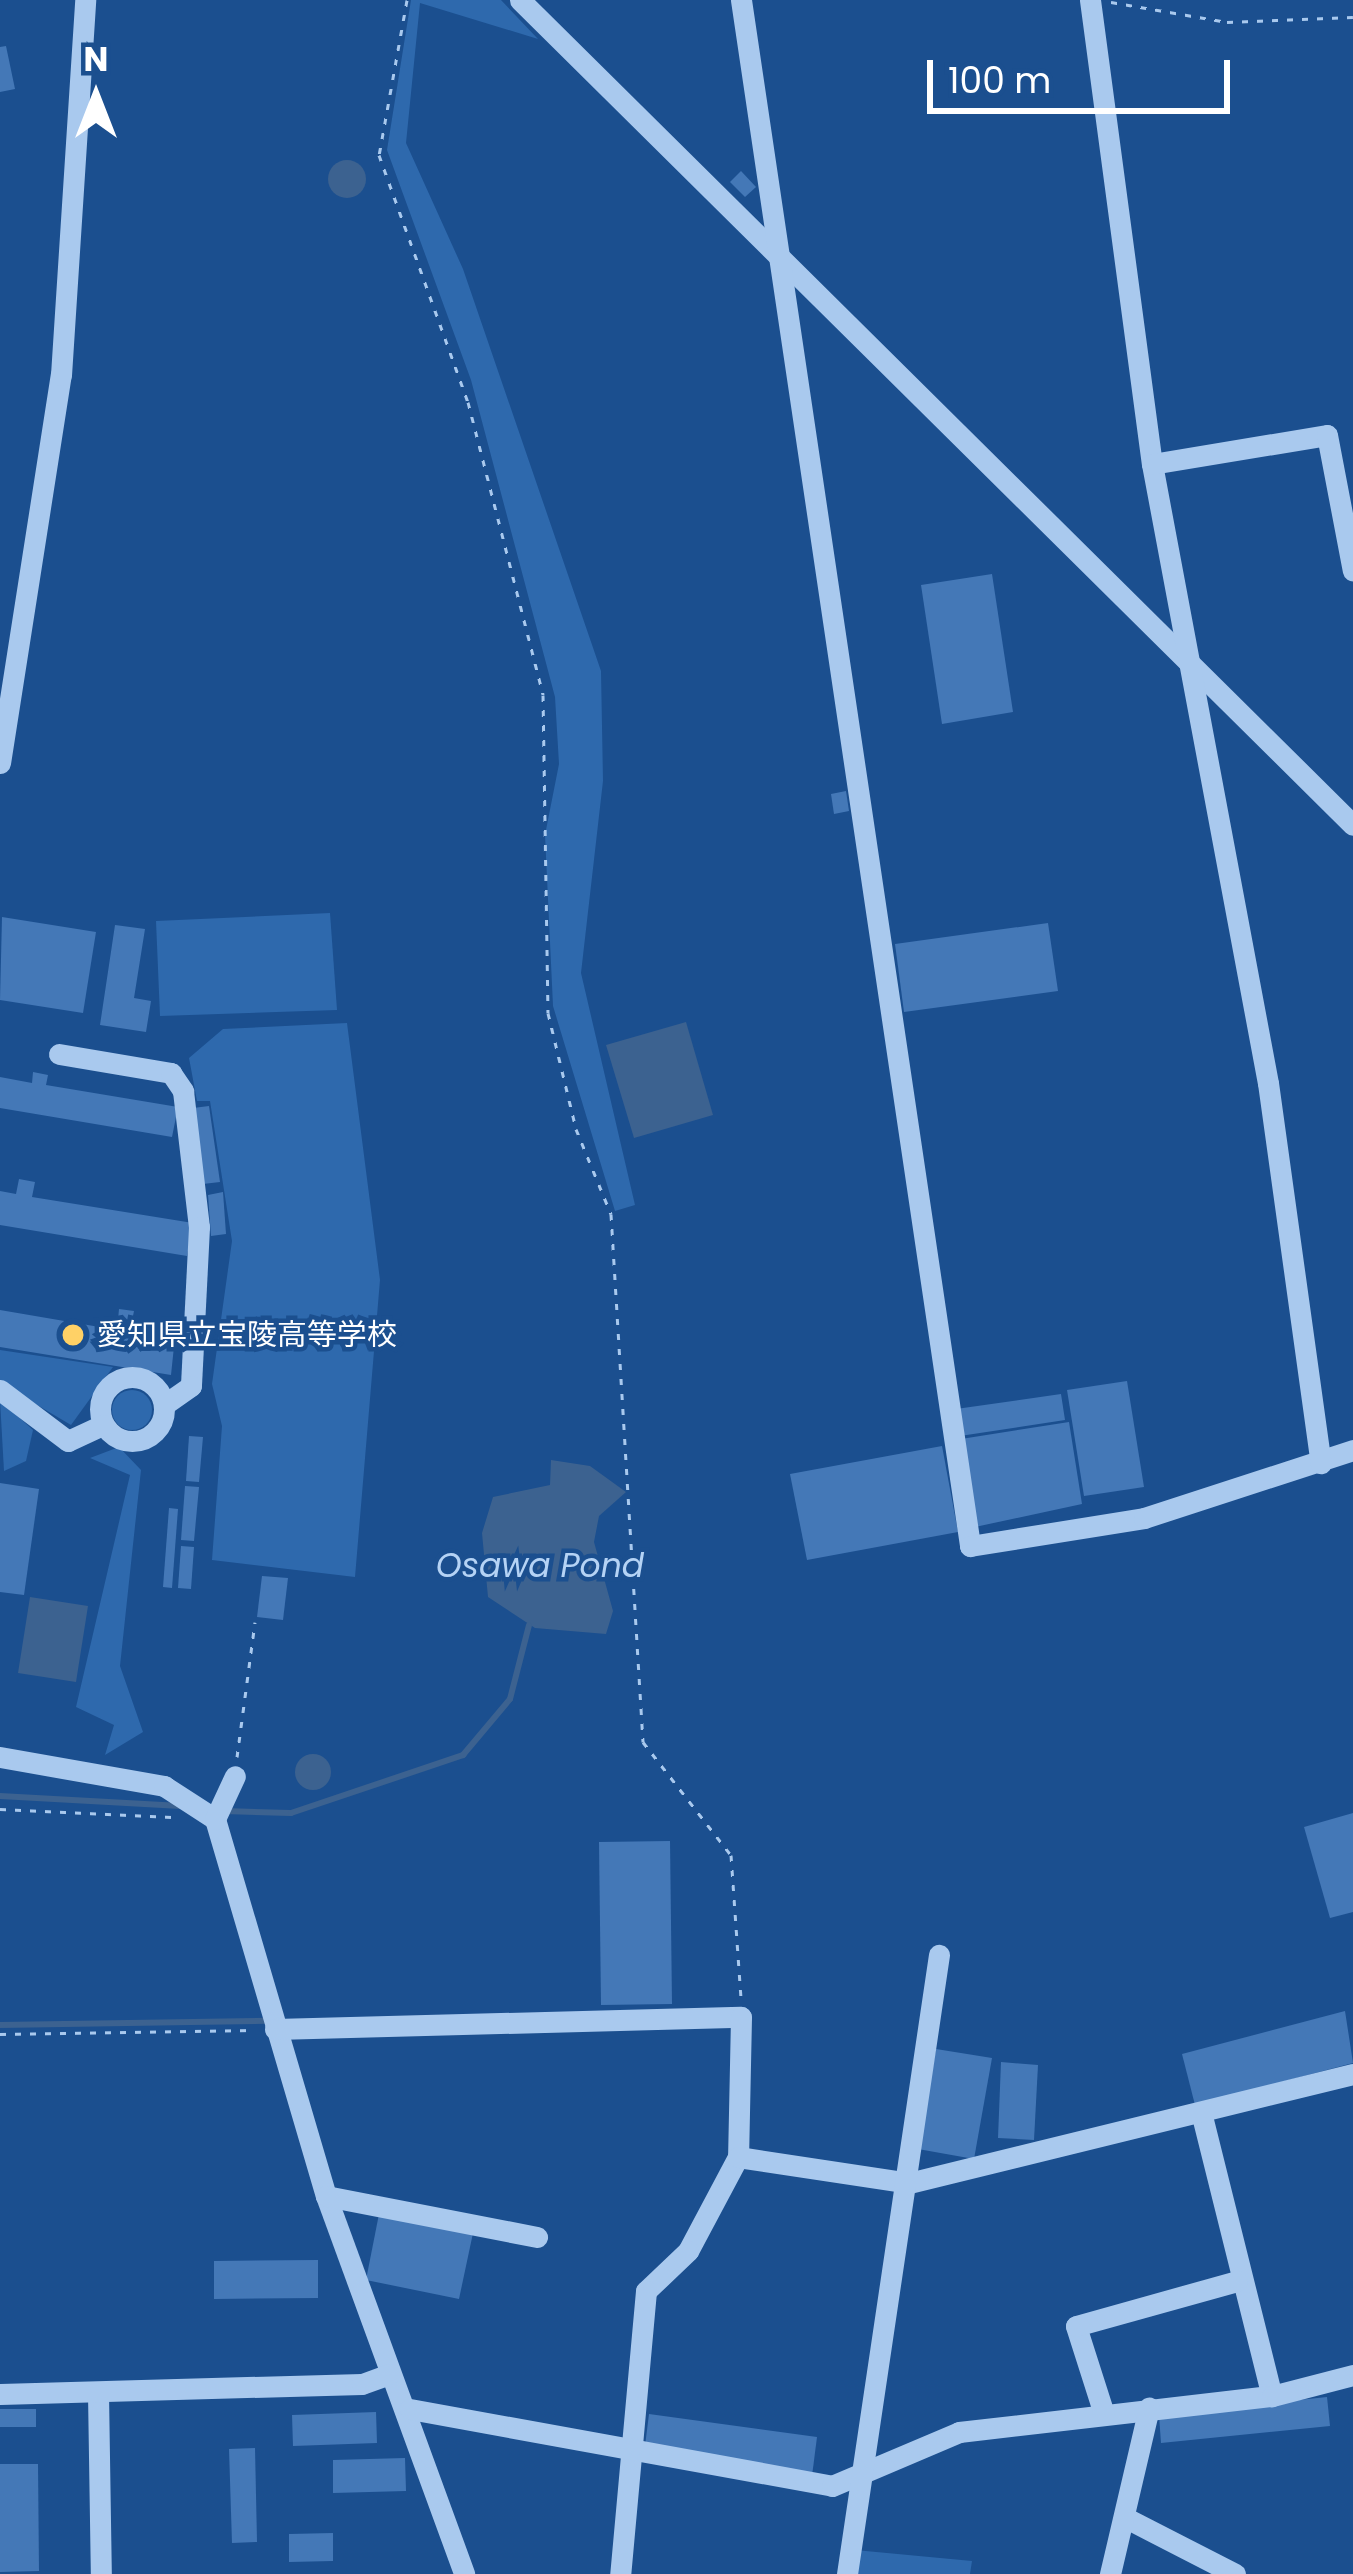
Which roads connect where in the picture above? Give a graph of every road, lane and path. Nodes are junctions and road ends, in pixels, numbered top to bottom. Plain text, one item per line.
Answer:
1 (85, 0) edge
2 (406, 0) edge
3 (520, 0) edge
4 (741, 0) edge
5 (1090, 0) edge
6 (1102, 0) edge
7 (1353, 16) edge
8 (778, 251) junction
9 (1152, 464) junction
10 (1353, 571) edge
11 (1183, 654) junction
12 (0, 763) edge
13 (1353, 825) edge
14 (59, 1054) dead end
15 (0, 1390) edge
16 (164, 1405) junction
17 (104, 1425) junction
18 (1353, 1450) edge
19 (1321, 1463) junction
20 (255, 1622) dead end
21 (0, 1757) edge
22 (235, 1776) joint
23 (0, 1809) edge
24 (215, 1819) junction
25 (939, 1955) dead end
26 (741, 2017) junction
27 (275, 2030) junction
28 (0, 2033) edge
29 (1353, 2074) edge
30 (1202, 2116) junction
31 (737, 2157) junction
32 (909, 2183) junction
33 (326, 2196) junction
34 (537, 2237) dead end
35 (1237, 2281) junction
36 (389, 2374) junction
37 (1353, 2375) edge
38 (98, 2393) junction
39 (0, 2394) edge
40 (1272, 2396) junction
41 (1149, 2408) junction
42 (410, 2409) junction
43 (1104, 2414) junction
44 (628, 2456) junction
45 (861, 2481) junction
46 (1130, 2520) junction
47 (101, 2574) edge
48 (464, 2574) edge
49 (620, 2574) edge
50 (847, 2574) edge
51 (1111, 2574) edge
52 (1235, 2574) edge

1 - 12 street
2 - 26 path
3 - 8 street
4 - 8 street
5 - 9 street
6 - 7 path
8 - 11 street
8 - 19 street
9 - 10 street
9 - 11 street
11 - 13 street
11 - 19 street
14 - 16 street
15 - 17 street
16 - 17 street
16 - 17 street
18 - 19 street
20 - 22 path
21 - 24 street
22 - 24 street
23 - 24 path
24 - 27 street
25 - 32 street
26 - 27 street
26 - 31 street
27 - 28 path
27 - 33 street
29 - 30 street
30 - 32 street
30 - 35 street
31 - 32 street
31 - 44 street
32 - 45 street
33 - 34 street
33 - 36 street
35 - 40 street
35 - 43 street
36 - 38 street
36 - 42 street
37 - 40 street
38 - 39 street
38 - 47 street
40 - 41 street
41 - 43 street
41 - 46 street
42 - 44 street
42 - 48 street
43 - 45 street
44 - 45 street
44 - 49 street
45 - 50 street
46 - 51 street
46 - 52 street

